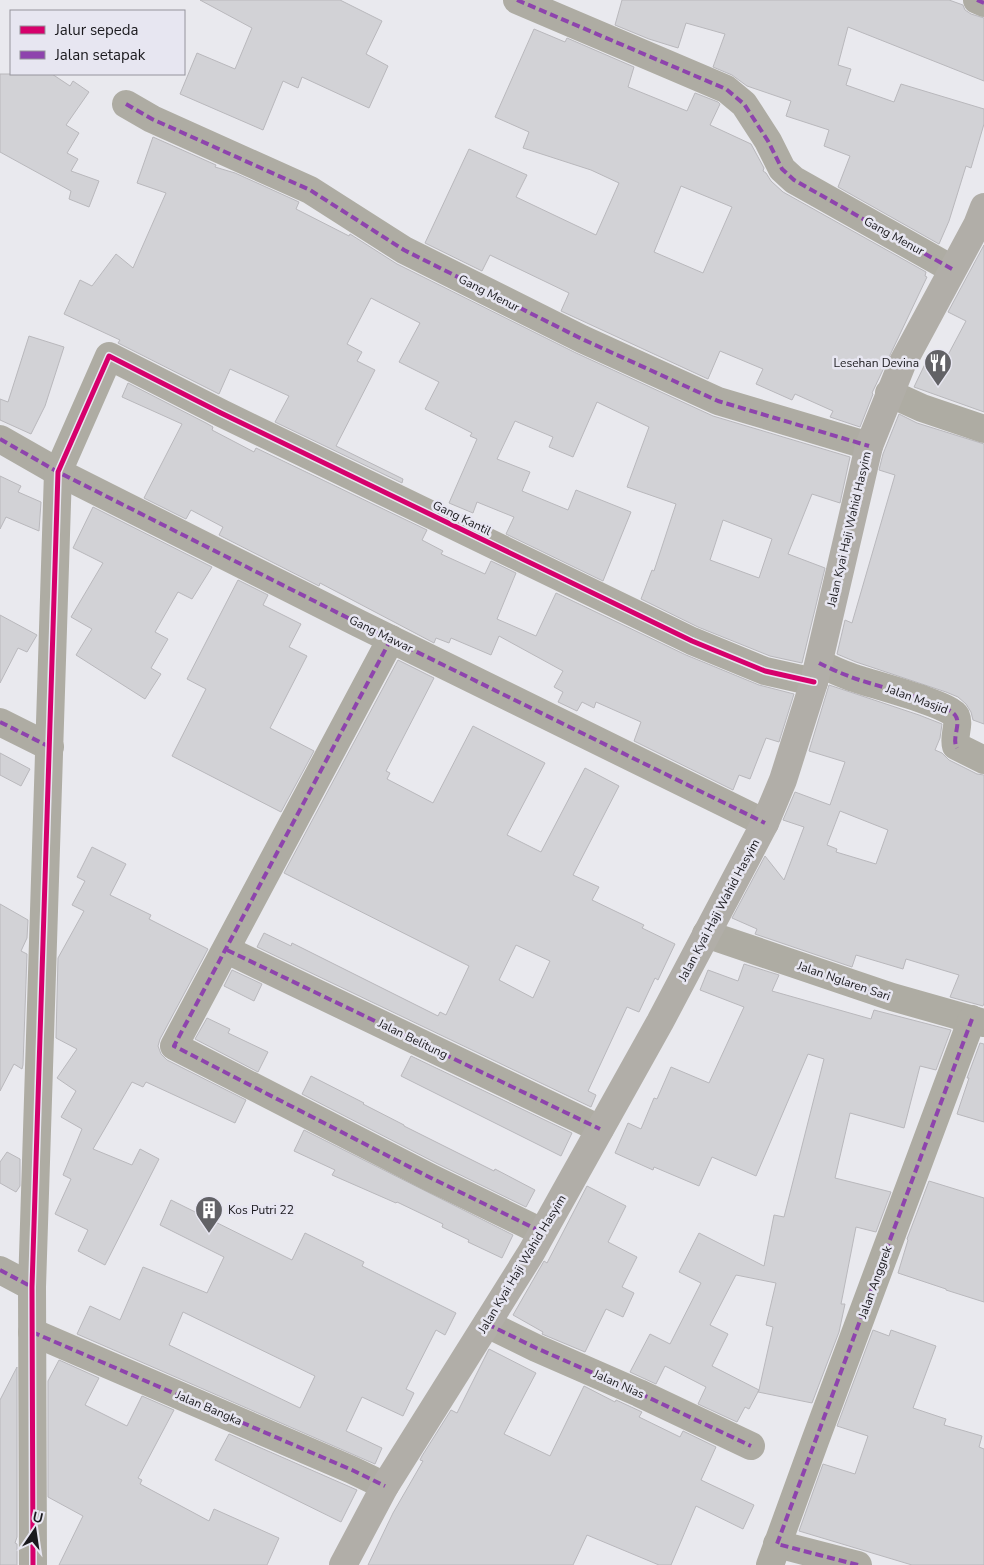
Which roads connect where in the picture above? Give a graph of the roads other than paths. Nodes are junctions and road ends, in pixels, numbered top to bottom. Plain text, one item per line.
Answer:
1 (517, 0) edge
2 (978, 0) edge
3 (984, 3) edge
4 (126, 104) dead end
5 (984, 207) edge
6 (952, 269) junction
7 (889, 393) junction
8 (984, 429) edge
9 (0, 439) edge
10 (868, 446) junction
11 (58, 472) junction
12 (391, 639) junction
13 (816, 672) junction
14 (0, 722) edge
15 (50, 747) junction
16 (984, 760) edge
17 (765, 823) junction
18 (706, 934) junction
19 (227, 950) junction
20 (978, 1021) edge
21 (600, 1129) junction
22 (542, 1232) junction
23 (0, 1270) edge
24 (32, 1287) junction
25 (486, 1324) junction
26 (32, 1332) junction
27 (751, 1446) dead end
28 (385, 1486) junction
29 (774, 1554) edge
30 (33, 1565) edge
31 (343, 1565) edge
32 (858, 1565) edge

1 - 6 street, Gang Menur
2 - 3 street
4 - 10 street, Gang Menur
5 - 6 main road, Jalan Kyai Haji Wahid Hasyim
6 - 7 main road, Jalan Kyai Haji Wahid Hasyim
7 - 8 street
7 - 10 main road, Jalan Kyai Haji Wahid Hasyim
9 - 11 street, Gang Mawar
10 - 13 main road, Jalan Kyai Haji Wahid Hasyim
11 - 12 street, Gang Mawar
11 - 13 street, Gang Kantil
11 - 15 street
12 - 17 street, Gang Mawar
12 - 19 street
13 - 16 street, Jalan Masjid
13 - 17 main road, Jalan Kyai Haji Wahid Hasyim
14 - 15 street
15 - 24 street
17 - 18 main road, Jalan Kyai Haji Wahid Hasyim
18 - 20 street, Jalan Nglaren Sari
18 - 21 main road, Jalan Kyai Haji Wahid Hasyim
19 - 21 street, Jalan Belitung
19 - 22 street
20 - 29 street, Jalan Anggrek
21 - 22 main road, Jalan Kyai Haji Wahid Hasyim
22 - 25 main road, Jalan Kyai Haji Wahid Hasyim
23 - 24 street
24 - 26 street
25 - 27 street, Jalan Nias
25 - 28 main road, Jalan Kyai Haji Wahid Hasyim
26 - 28 street, Jalan Bangka
26 - 30 street
28 - 31 main road, Jalan Kyai Haji Wahid Hasyim
29 - 32 street

